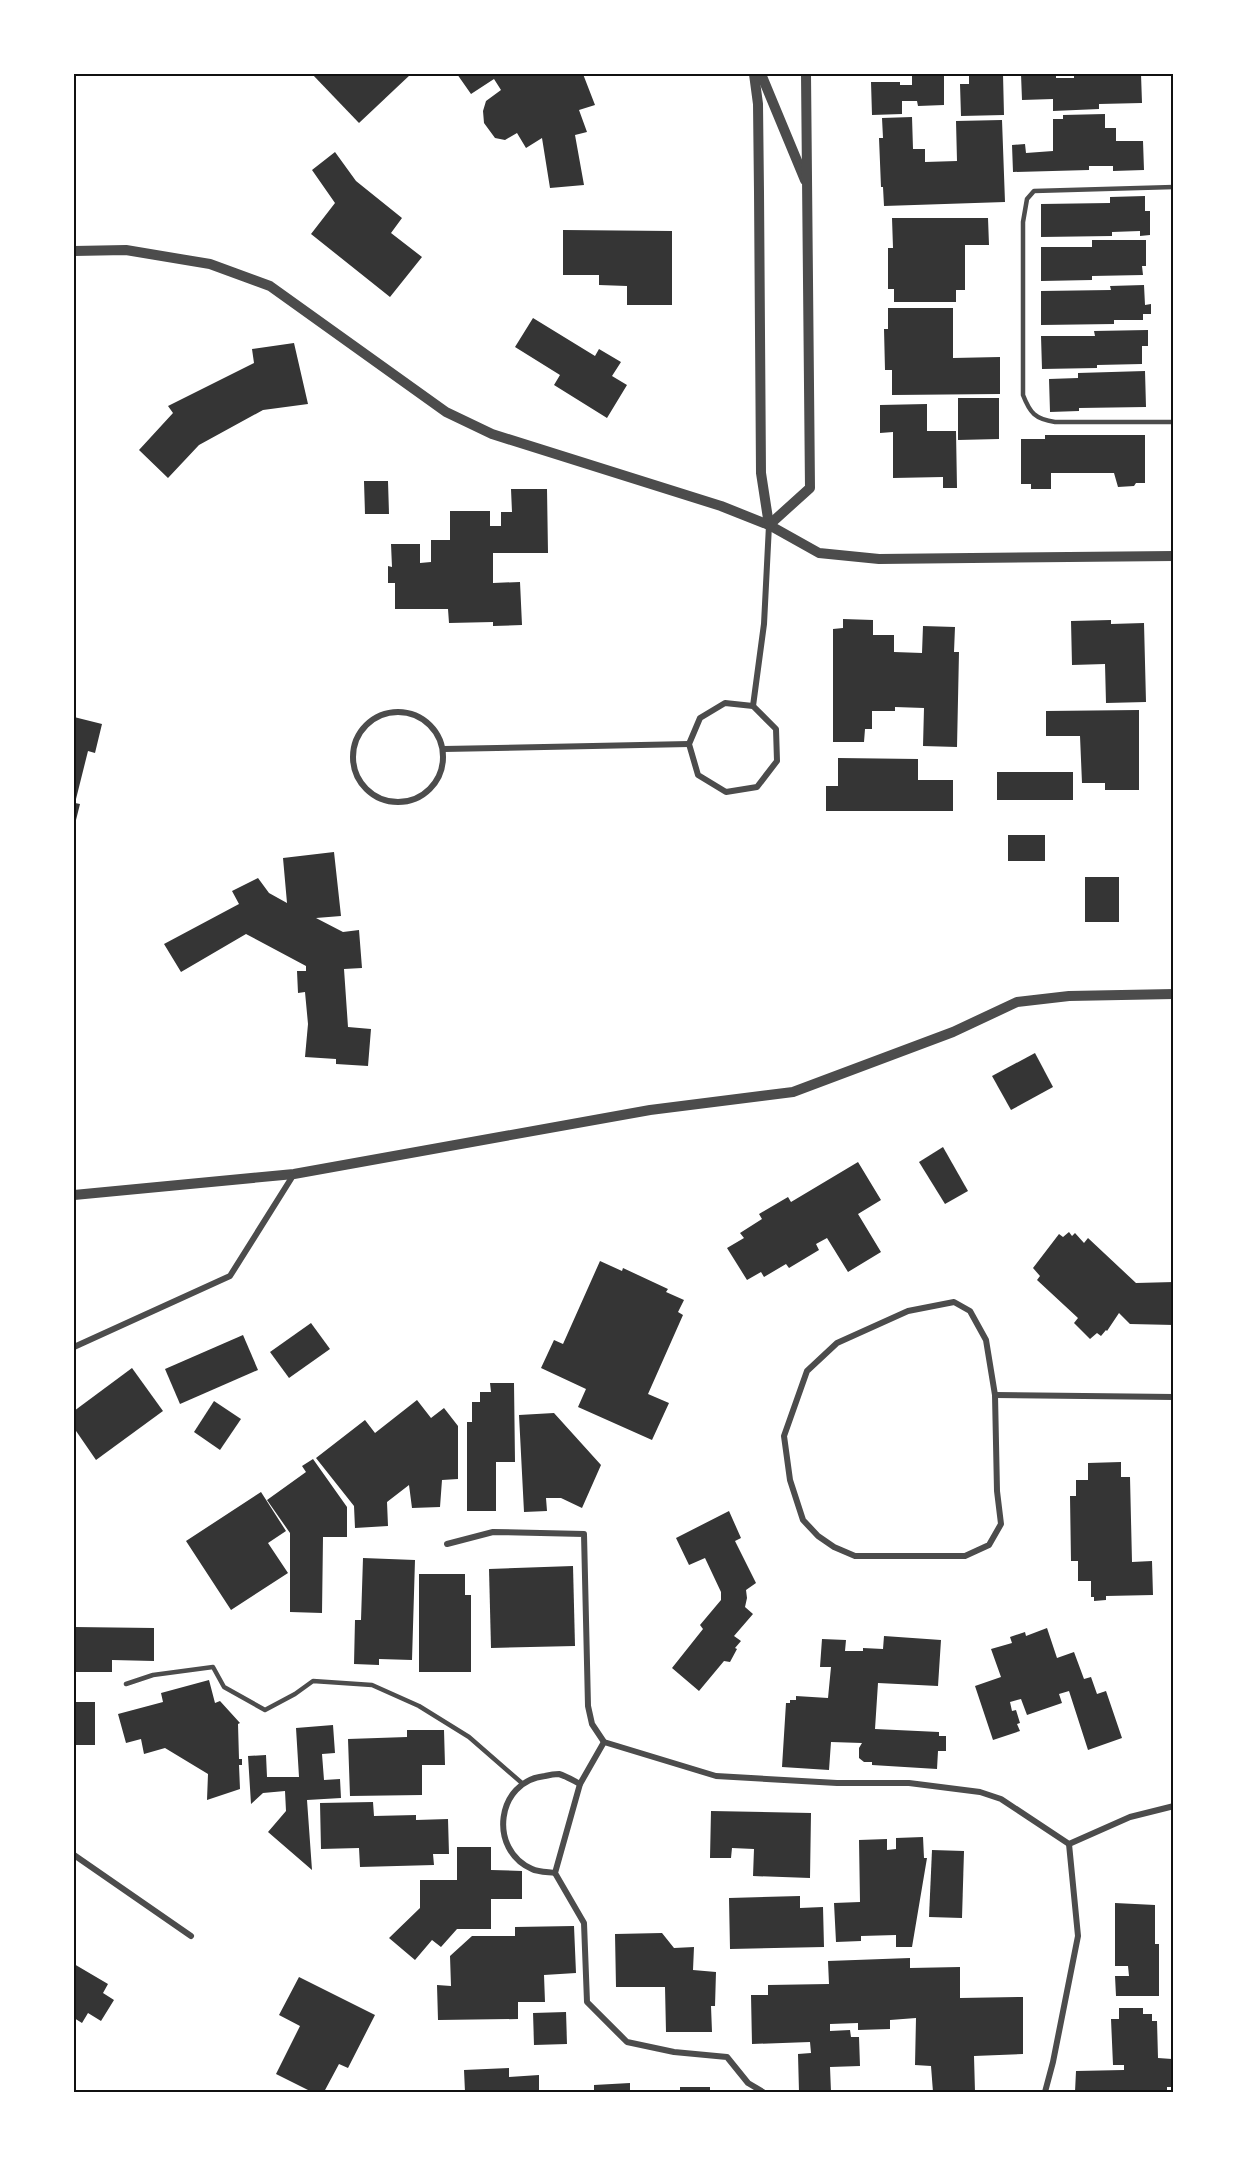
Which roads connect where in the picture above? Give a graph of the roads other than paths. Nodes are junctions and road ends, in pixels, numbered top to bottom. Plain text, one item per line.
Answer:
1 (754, 74) edge
2 (761, 74) edge
3 (806, 74) edge
4 (807, 186) junction
5 (1173, 187) edge
6 (74, 251) edge
7 (1173, 422) edge
8 (769, 525) junction
9 (1173, 556) edge
10 (753, 706) junction
11 (689, 744) junction
12 (444, 749) junction
13 (1173, 994) edge
14 (294, 1174) junction
15 (74, 1195) edge
16 (74, 1347) edge
17 (995, 1395) junction
18 (1173, 1397) edge
19 (447, 1544) dead end
20 (126, 1684) dead end
21 (604, 1742) junction
22 (523, 1784) junction
23 (580, 1784) junction
24 (1173, 1806) edge
25 (1069, 1844) junction
26 (74, 1855) edge
27 (555, 1873) junction
28 (191, 1936) dead end
29 (763, 2092) edge
30 (1045, 2092) edge

1 - 8 street
2 - 4 street
3 - 4 street
4 - 8 street
5 - 7 lane
6 - 8 street
8 - 9 street
8 - 10 street
10 - 11 street
10 - 11 street
11 - 12 street
12 - 12 street
13 - 14 street
14 - 15 street
14 - 16 street
17 - 17 street
17 - 18 street
19 - 21 street
20 - 22 lane
21 - 23 street
21 - 25 street
22 - 23 street
22 - 27 street
23 - 27 street
24 - 25 street
25 - 30 street
26 - 28 street
27 - 29 street

